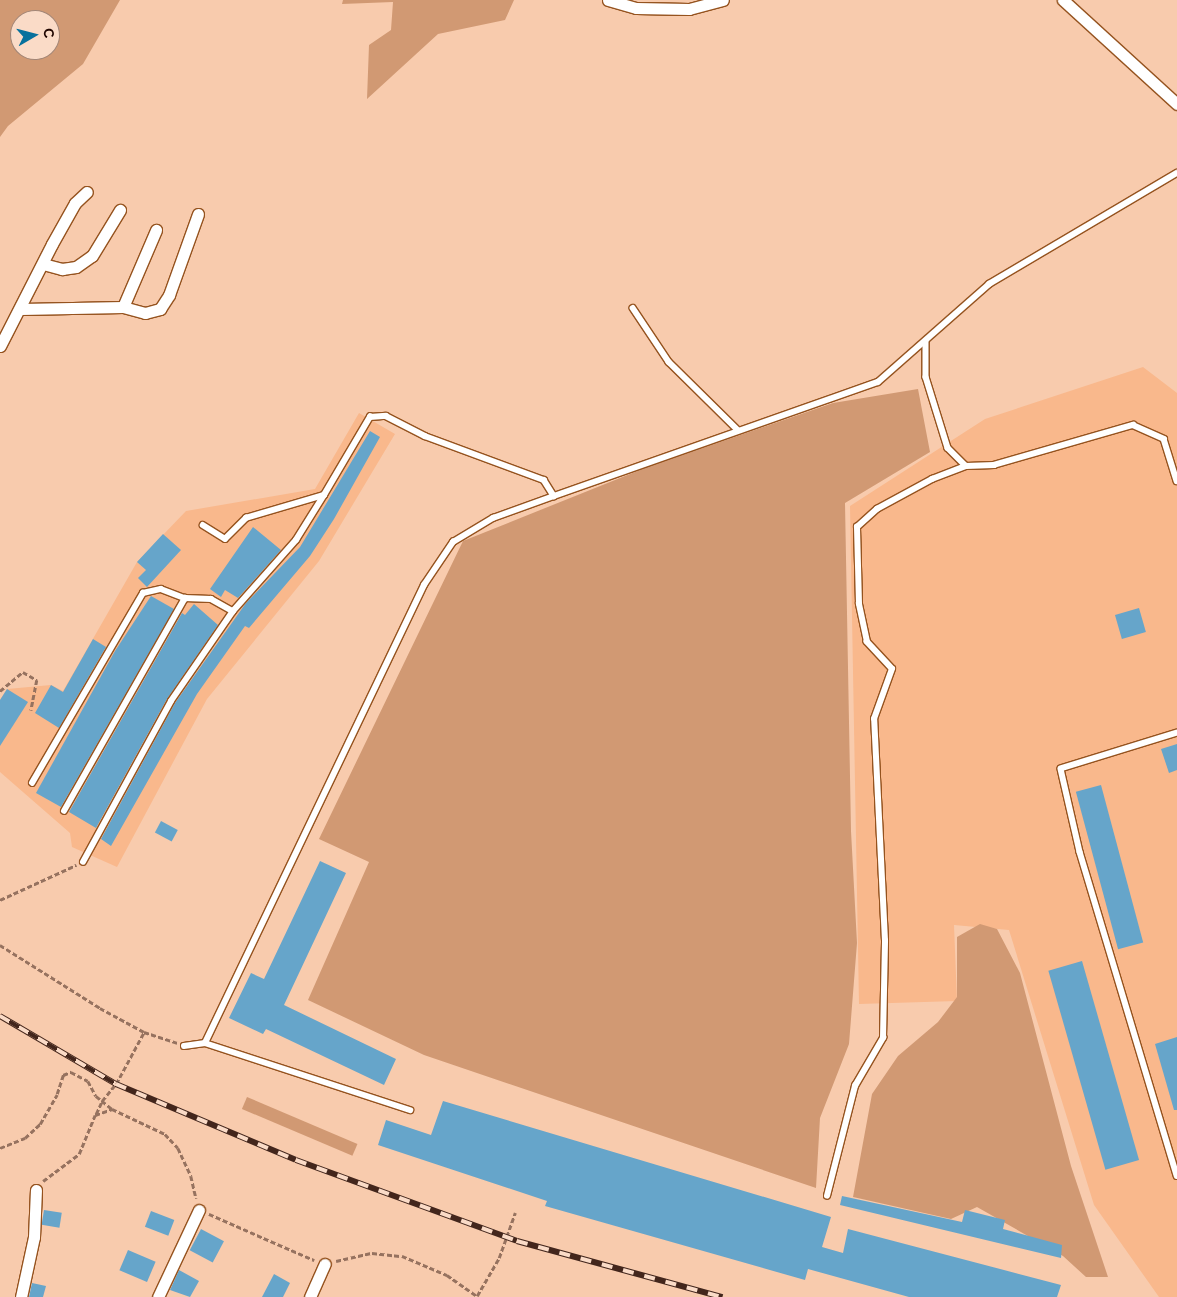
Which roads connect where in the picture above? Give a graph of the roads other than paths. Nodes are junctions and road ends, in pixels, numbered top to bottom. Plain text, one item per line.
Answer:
1 (608, 0) edge
2 (723, 0) edge
3 (1063, 0) edge
4 (1177, 104) edge
5 (1177, 173) edge
6 (87, 192) dead end
7 (120, 210) dead end
8 (198, 214) dead end
9 (156, 230) dead end
10 (43, 264) junction
11 (123, 307) junction
12 (633, 308) dead end
13 (21, 309) junction
14 (926, 340) junction
15 (0, 346) edge
16 (738, 430) junction
17 (966, 466) junction
18 (1177, 481) edge
19 (324, 494) junction
20 (554, 496) junction
21 (203, 525) dead end
22 (184, 598) junction
23 (233, 611) junction
24 (1177, 733) edge
25 (32, 783) dead end
26 (64, 811) dead end
27 (83, 862) road end
28 (205, 1043) junction
29 (184, 1046) road end
30 (410, 1110) dead end
31 (1177, 1176) edge
32 (36, 1190) road end
33 (827, 1196) dead end
34 (199, 1210) road end
35 (325, 1264) road end
36 (21, 1297) edge
37 (158, 1297) edge
38 (310, 1297) edge

1 - 2 street
3 - 4 street
5 - 14 lane
6 - 10 street
7 - 10 street
8 - 11 street
9 - 11 street
10 - 13 street
11 - 13 street
12 - 16 lane
13 - 15 street
14 - 16 lane
14 - 17 lane
16 - 20 lane
17 - 18 lane
17 - 33 lane
19 - 20 lane
19 - 21 lane
19 - 23 lane
20 - 28 lane
22 - 23 lane
22 - 25 lane
22 - 26 lane
23 - 27 lane
24 - 31 lane
28 - 29 lane
28 - 30 lane
32 - 36 street
34 - 37 street
35 - 38 street

